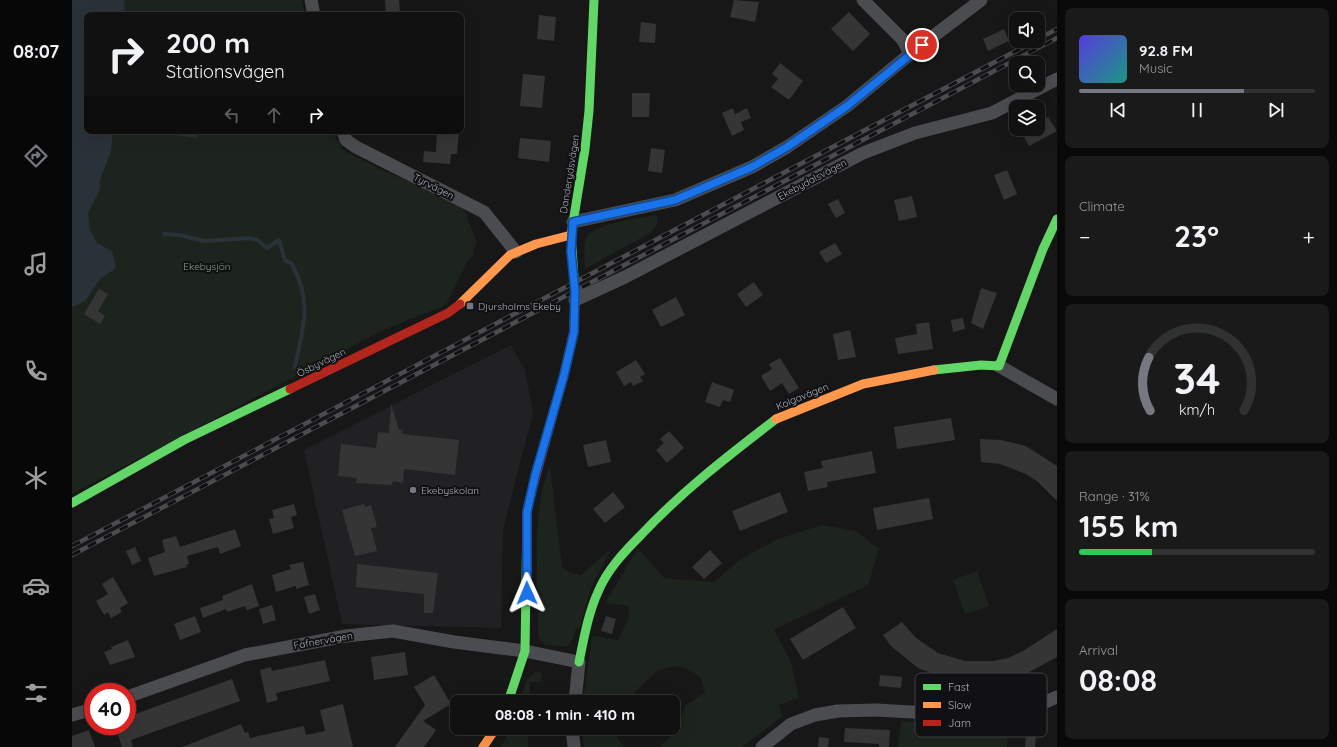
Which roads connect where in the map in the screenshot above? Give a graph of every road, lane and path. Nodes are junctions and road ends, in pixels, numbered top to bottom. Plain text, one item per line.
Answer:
1 (311, 0) edge
2 (594, 0) edge
3 (864, 0) edge
4 (981, 0) edge
5 (313, 12) edge
6 (910, 54) junction
7 (1057, 79) edge
8 (344, 134) edge
9 (1057, 219) edge
10 (572, 228) junction
11 (516, 252) junction
12 (575, 300) junction
13 (999, 366) junction
14 (1057, 399) edge
15 (72, 503) edge
16 (525, 651) junction
17 (579, 662) junction
18 (136, 694) edge
19 (510, 695) edge
20 (575, 695) edge
21 (1057, 697) edge
22 (1047, 701) edge
23 (84, 712) edge
24 (915, 712) edge
25 (72, 715) edge
26 (491, 735) edge
27 (573, 735) edge
28 (483, 747) edge
29 (574, 747) edge
30 (762, 747) edge

1 - 5 street
2 - 10 street, Danderydsvägen
3 - 6 street
4 - 6 street
6 - 10 street
7 - 12 street, Ekebydalsvägen
8 - 11 street, Tyrvägen
9 - 13 street
10 - 11 street, Ösbyvägen
10 - 12 street, Danderydsvägen
11 - 15 street, Ösbyvägen
12 - 16 street, Danderydsvägen
13 - 14 street
13 - 17 street, Kolgavägen
16 - 17 street, Fafnervägen
16 - 18 street, Fafnervägen
16 - 19 street, Danderydsvägen
17 - 20 street
21 - 22 street
23 - 25 street
24 - 30 street
26 - 28 street
27 - 29 street

